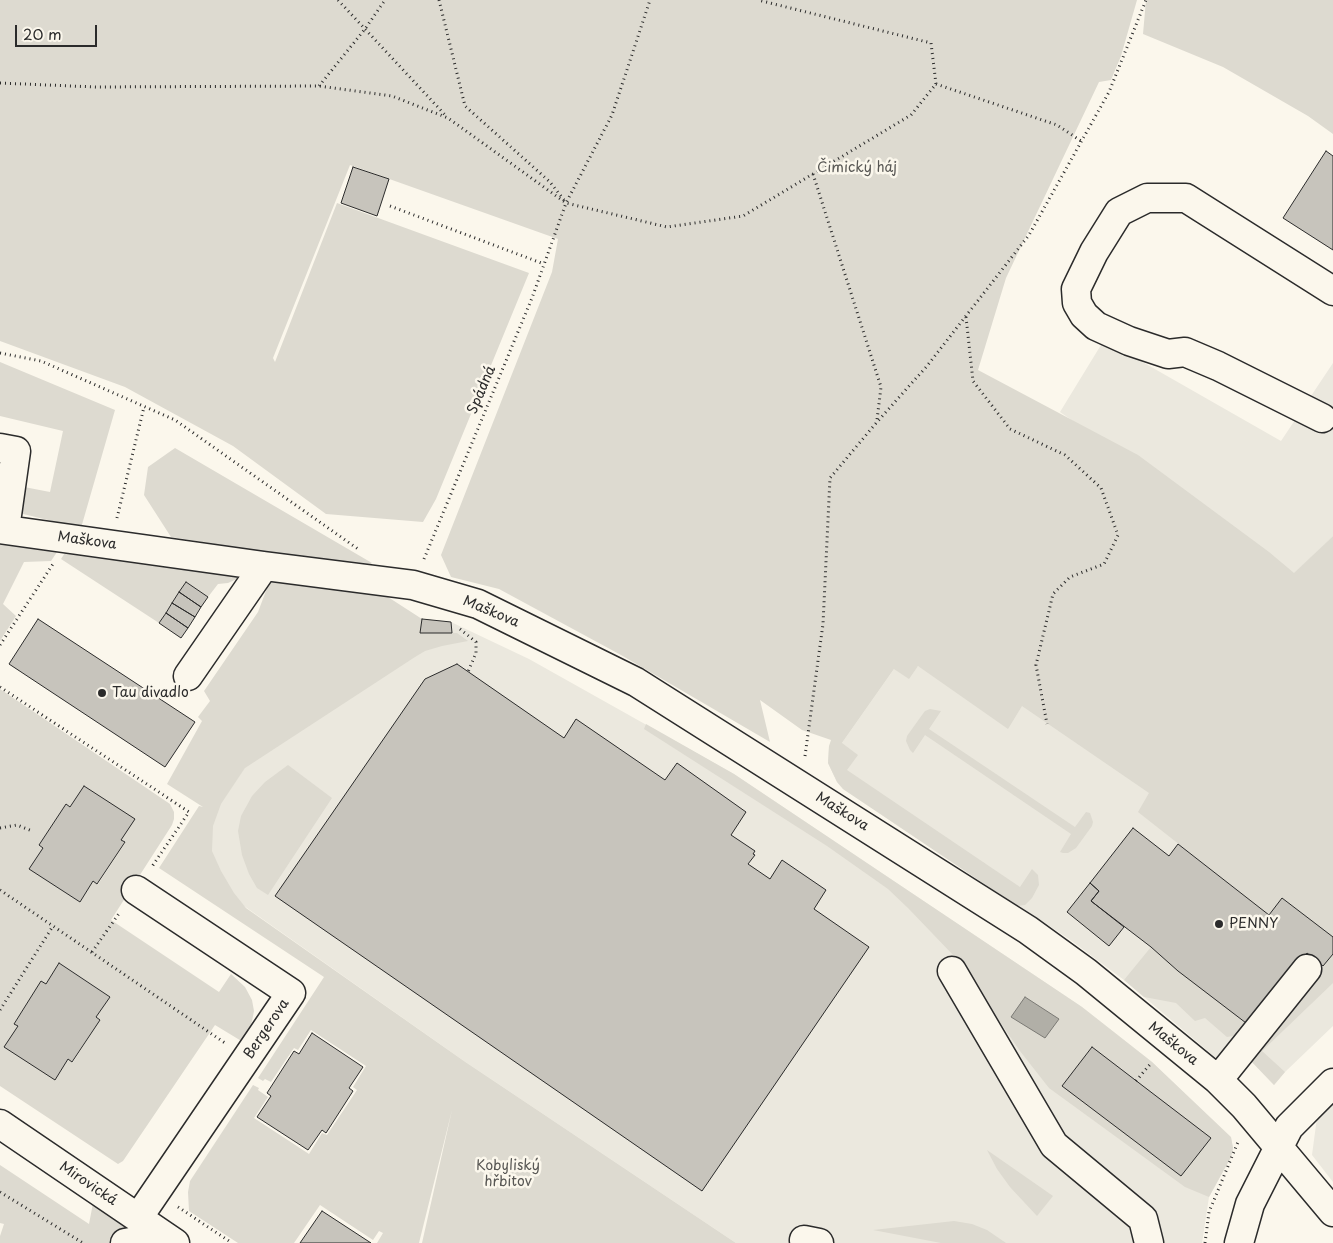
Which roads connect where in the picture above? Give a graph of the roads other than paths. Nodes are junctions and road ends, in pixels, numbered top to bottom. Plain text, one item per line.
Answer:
1 (1333, 291) edge
2 (1329, 415) edge
3 (0, 448) edge
4 (2, 529) edge
5 (264, 566) junction
6 (188, 676) dead end
7 (136, 890) road end
8 (1307, 969) dead end
9 (952, 971) dead end
10 (1218, 1080) junction
11 (1333, 1083) edge
12 (0, 1124) edge
13 (1278, 1146) junction
14 (1333, 1212) edge
15 (138, 1218) junction
16 (170, 1239) edge
17 (125, 1243) edge
18 (1149, 1243) edge
19 (1239, 1243) edge

1 - 2 street
3 - 4 street
4 - 5 street, Maškova
5 - 6 street
5 - 10 street, Maškova
7 - 15 street, Bergerova
8 - 10 street
9 - 18 street
10 - 13 street, Maškova
11 - 13 street
12 - 15 street, Mirovická
13 - 14 street, Maškova
13 - 19 street
15 - 16 street, Mirovická
16 - 17 street

